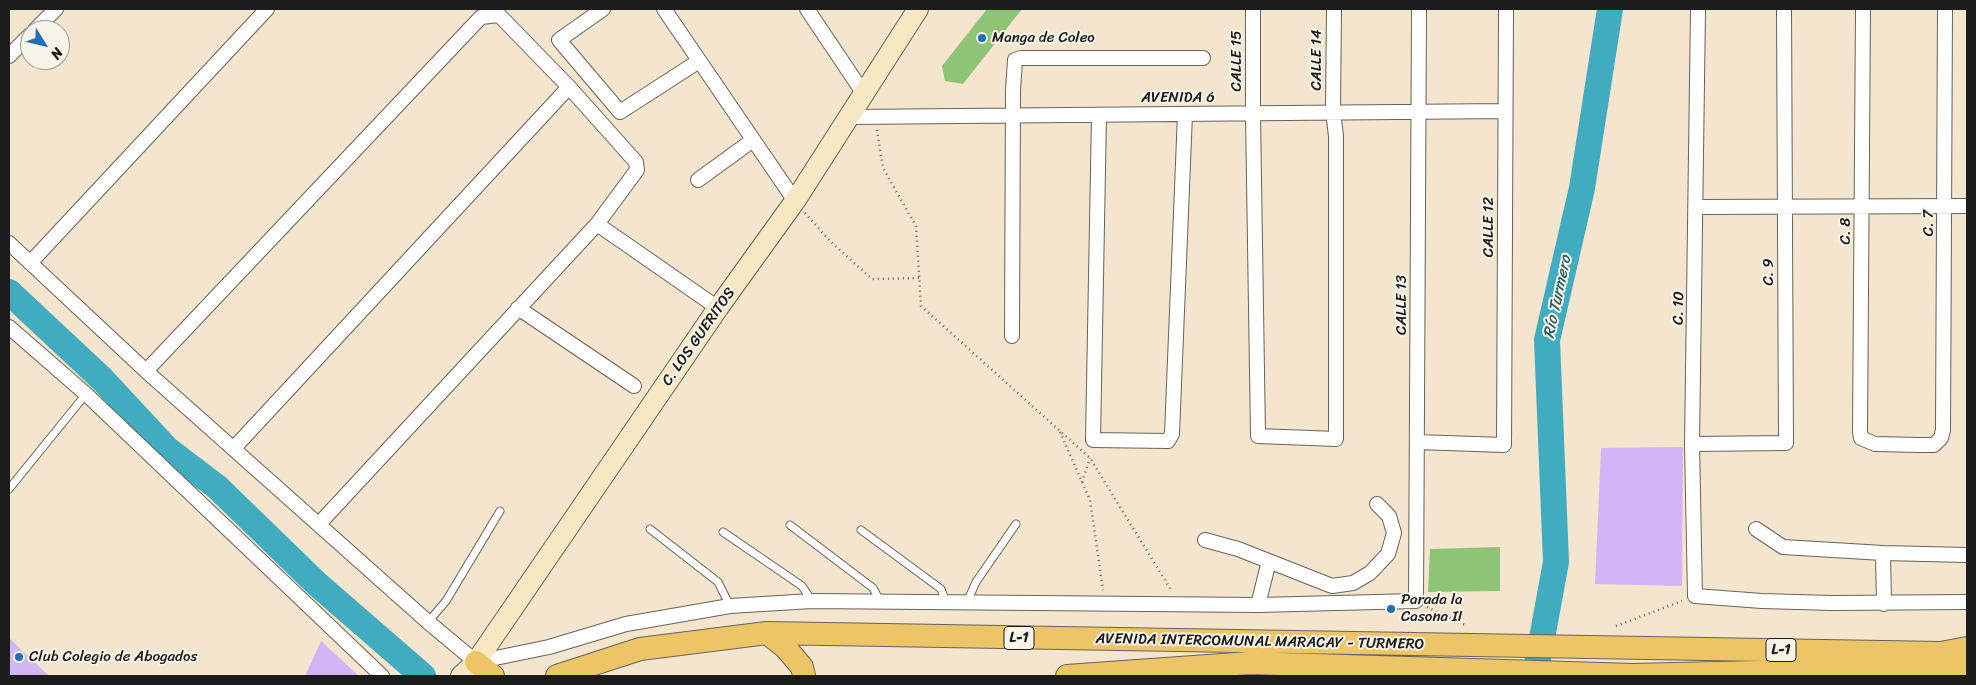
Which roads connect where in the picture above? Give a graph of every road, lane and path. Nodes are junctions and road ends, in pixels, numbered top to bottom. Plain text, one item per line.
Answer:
1 (56, 9) edge
2 (267, 9) edge
3 (603, 9) edge
4 (664, 9) edge
5 (807, 9) edge
6 (918, 9) edge
7 (1253, 9) edge
8 (1334, 9) edge
9 (1419, 9) edge
10 (1506, 9) edge
11 (1698, 9) edge
12 (1784, 9) edge
13 (1863, 9) edge
14 (1945, 9) edge
15 (45, 20) edge
16 (20, 45) edge
17 (9, 56) edge
18 (1203, 58) dead end
19 (700, 61) junction
20 (569, 86) junction
21 (864, 94) junction
22 (1333, 111) junction
23 (1505, 111) junction
24 (1420, 112) junction
25 (1185, 114) junction
26 (1252, 114) junction
27 (1099, 115) junction
28 (1013, 116) junction
29 (850, 117) junction
30 (875, 117) junction
31 (753, 140) junction
32 (698, 180) dead end
33 (795, 201) junction
34 (1784, 206) junction
35 (1945, 206) junction
36 (1967, 206) edge
37 (1696, 207) junction
38 (1862, 208) junction
39 (597, 224) junction
40 (9, 243) edge
41 (30, 263) junction
42 (919, 278) junction
43 (518, 308) junction
44 (718, 308) junction
45 (9, 327) edge
46 (1012, 336) dead end
47 (146, 371) junction
48 (634, 386) dead end
49 (86, 394) junction
50 (1060, 431) junction
51 (1417, 442) junction
52 (1692, 444) junction
53 (1875, 444) joint
54 (234, 448) junction
55 (1090, 458) junction
56 (1082, 482) junction
57 (9, 489) edge
58 (1377, 504) dead end
59 (500, 511) dead end
60 (319, 524) junction
61 (1016, 524) dead end
62 (790, 526) dead end
63 (650, 529) dead end
64 (1756, 529) dead end
65 (861, 530) dead end
66 (723, 532) dead end
67 (1205, 540) dead end
68 (1883, 553) junction
69 (1967, 555) edge
70 (1269, 561) junction
71 (1700, 596) junction
72 (812, 600) junction
73 (880, 601) junction
74 (1416, 601) junction
75 (946, 602) junction
76 (1967, 602) edge
77 (967, 603) junction
78 (1105, 604) junction
79 (1180, 604) junction
80 (1884, 604) junction
81 (1258, 605) junction
82 (730, 606) junction
83 (428, 622) junction
84 (1616, 626) dead end
85 (1471, 627) dead end
86 (767, 633) junction
87 (1967, 648) edge
88 (1967, 667) edge
89 (473, 672) edge
90 (382, 676) edge
91 (557, 676) edge
92 (804, 676) edge
93 (1067, 676) edge

1 - 15 street
2 - 41 street
3 - 19 street
4 - 19 street
5 - 21 street
6 - 21 street, C. LOS GUERITOS
7 - 26 street, CALLE 15
8 - 22 street, CALLE 14
9 - 24 street, CALLE 13
10 - 23 street, CALLE 12
11 - 37 street, C. 10
12 - 34 street, C. 9
13 - 38 street, C. 8
14 - 35 street, C. 7
16 - 17 street
18 - 28 street
19 - 31 street
20 - 39 street
20 - 47 street
20 - 54 street
21 - 29 street, C. LOS GUERITOS
22 - 24 street, AVENIDA 6
22 - 26 street, AVENIDA 6
22 - 26 street, CALLE 15
23 - 24 street, AVENIDA 6
23 - 51 street, CALLE 12
24 - 51 street, CALLE 13
25 - 26 street, AVENIDA 6
25 - 27 street, AVENIDA 6
25 - 27 street
27 - 28 street, AVENIDA 6
28 - 30 street, AVENIDA 6
28 - 46 street
29 - 30 street, AVENIDA 6
29 - 33 street, C. LOS GUERITOS
30 - 42 path
31 - 32 street
31 - 33 street
33 - 42 path
33 - 44 street, C. LOS GUERITOS
34 - 37 street
34 - 38 street
34 - 52 street, C. 9
35 - 36 street
35 - 38 street
35 - 53 street, C. 7
37 - 52 street, C. 10
38 - 53 street, C. 8
39 - 43 street
39 - 44 street
40 - 41 street
41 - 47 street
42 - 50 path
43 - 48 street
43 - 60 street
44 - 89 street, C. LOS GUERITOS
45 - 49 street
47 - 54 street
49 - 57 lane
49 - 90 street
50 - 55 path
50 - 56 path
51 - 74 street, CALLE 13
52 - 71 street, C. 10
54 - 60 street
55 - 56 path
55 - 79 path
56 - 78 path
58 - 70 street
59 - 83 lane
60 - 83 street
61 - 77 lane
62 - 73 lane
63 - 82 lane
64 - 68 street
65 - 75 lane
66 - 72 lane
67 - 70 street
68 - 69 street
68 - 80 street
70 - 81 street
71 - 80 street
71 - 84 path
72 - 73 street
72 - 82 street
73 - 75 street
74 - 81 street
74 - 85 path
75 - 77 street
76 - 80 street
77 - 78 street
78 - 79 street
79 - 81 street
82 - 89 street
83 - 89 street
86 - 87 main road, AVENIDA INTERCOMUNAL MARACAY - TURMERO / L-1
86 - 91 main road, AVENIDA INTERCOMUNAL MARACAY - TURMERO / L-1
86 - 92 main road
88 - 93 main road, AVENIDA INTERCOMUNAL MARACAY - TURMERO / L-1

